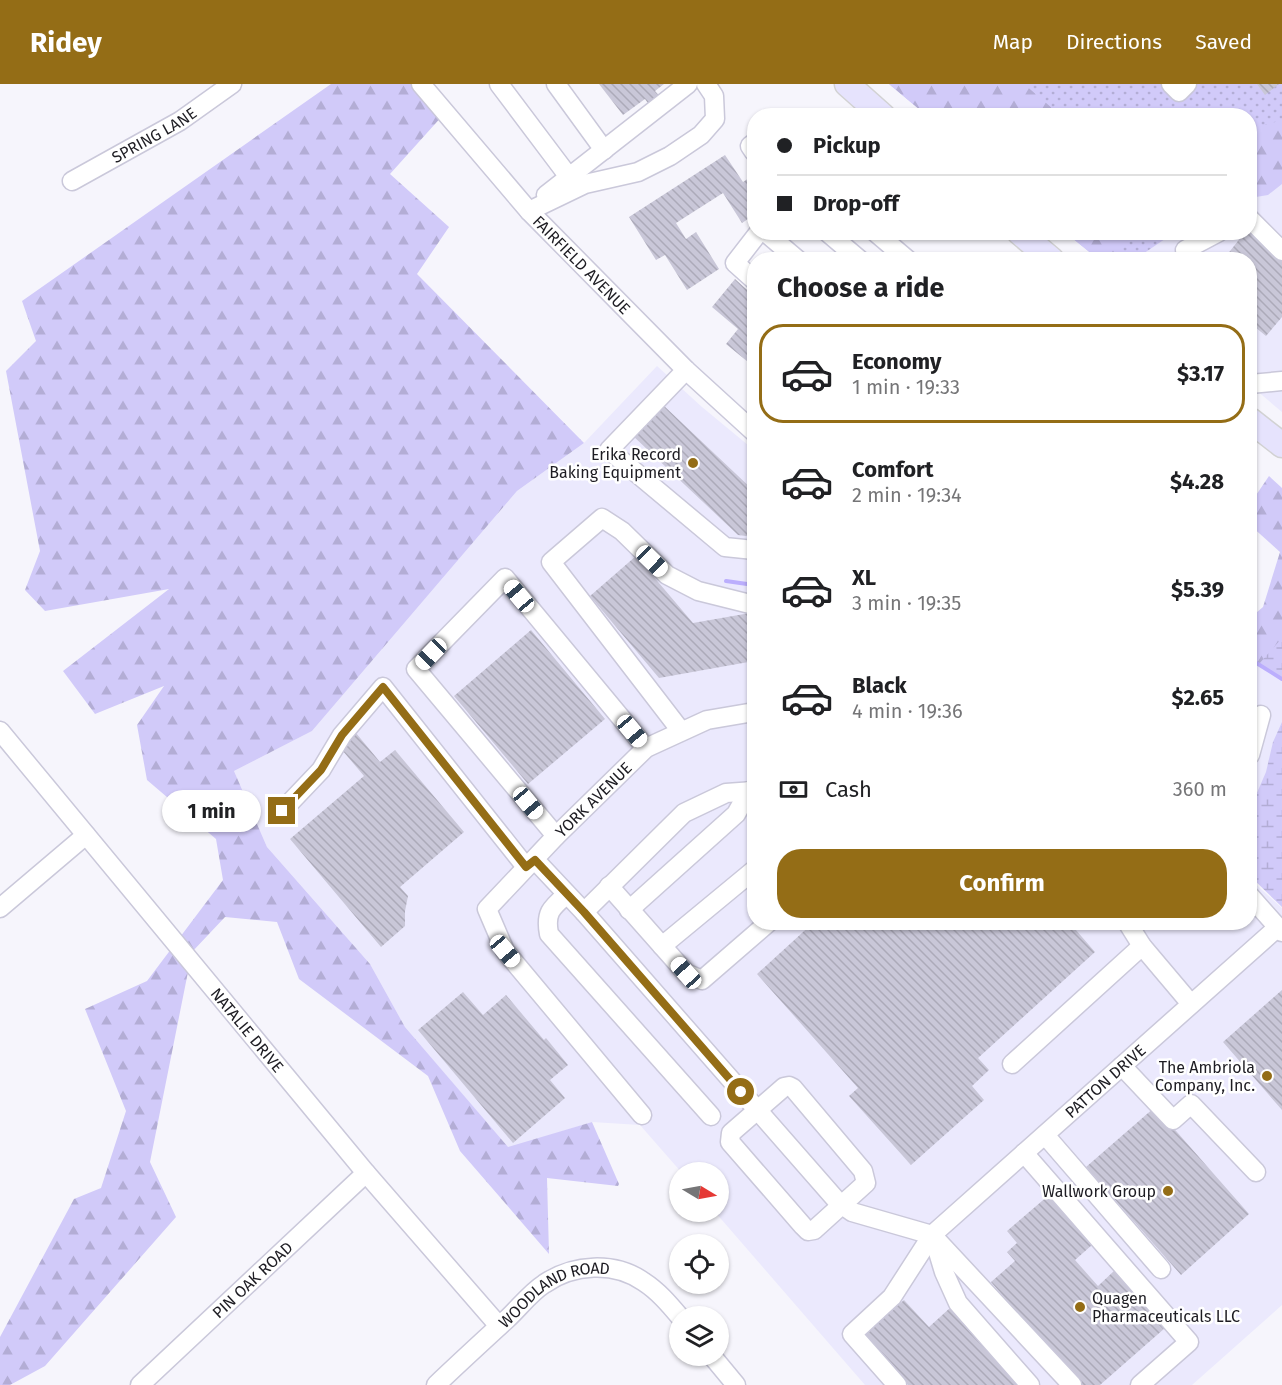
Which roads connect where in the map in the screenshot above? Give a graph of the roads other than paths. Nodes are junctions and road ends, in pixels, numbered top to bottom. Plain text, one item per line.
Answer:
1 (232, 84) edge
2 (421, 84) edge
3 (499, 84) edge
4 (556, 84) edge
5 (688, 84) edge
6 (706, 84) edge
7 (847, 84) edge
8 (874, 108) edge
9 (604, 150) junction
10 (568, 177) junction
11 (72, 181) dead end
12 (529, 211) junction
13 (1257, 226) edge
14 (753, 240) edge
15 (774, 240) edge
16 (836, 240) edge
17 (884, 240) edge
18 (1028, 240) edge
19 (1204, 240) edge
20 (1185, 250) dead end
21 (1282, 251) edge
22 (789, 252) edge
23 (851, 252) edge
24 (899, 252) edge
25 (1042, 252) edge
26 (747, 274) edge
27 (686, 370) junction
28 (1282, 381) edge
29 (1257, 383) edge
30 (1257, 425) edge
31 (747, 426) edge
32 (1282, 445) edge
33 (747, 550) edge
34 (747, 603) edge
35 (747, 713) edge
36 (1261, 715) dead end
37 (1257, 730) edge
38 (0, 731) edge
39 (681, 731) junction
40 (646, 748) junction
41 (747, 791) edge
42 (747, 798) edge
43 (282, 811) dead end
44 (86, 835) junction
45 (556, 836) junction
46 (530, 864) junction
47 (747, 876) edge
48 (609, 886) junction
49 (566, 895) junction
50 (1257, 904) edge
51 (0, 908) edge
52 (629, 910) junction
53 (584, 912) junction
54 (760, 930) edge
55 (1132, 930) edge
56 (1280, 930) edge
57 (662, 946) junction
58 (1142, 946) junction
59 (1191, 1004) junction
60 (1012, 1064) dead end
61 (1122, 1066) junction
62 (757, 1110) junction
63 (642, 1115) dead end
64 (711, 1116) dead end
65 (1045, 1135) junction
66 (1024, 1153) junction
67 (1256, 1172) dead end
68 (366, 1173) junction
69 (843, 1206) junction
70 (933, 1235) junction
71 (1161, 1269) dead end
72 (670, 1306) edge
73 (499, 1326) junction
74 (720, 1366) edge
75 (446, 1382) edge
76 (140, 1385) edge
77 (736, 1385) edge
78 (897, 1385) edge
79 (1030, 1385) edge
80 (1072, 1385) edge
81 (1140, 1385) edge

1 - 11 street, SPRING LANE
2 - 12 street, FAIRFIELD AVENUE
3 - 10 street
4 - 9 street
5 - 9 street
6 - 12 street
7 - 8 main road
9 - 10 street
10 - 12 street
12 - 27 street, FAIRFIELD AVENUE
13 - 21 street
14 - 26 street
15 - 22 street
16 - 23 street
17 - 24 street
18 - 25 main road
19 - 20 street
27 - 31 street, FAIRFIELD AVENUE
27 - 33 street
28 - 29 street
30 - 32 main road
34 - 39 street
35 - 39 street, YORK AVENUE
36 - 37 street
38 - 44 street, NATALIE DRIVE
39 - 40 street, YORK AVENUE
40 - 45 street, YORK AVENUE
40 - 45 street
41 - 48 street
42 - 52 street
43 - 46 street
44 - 51 street
44 - 68 street, NATALIE DRIVE
45 - 46 street, YORK AVENUE
46 - 49 street
46 - 63 street, YORK AVENUE
47 - 57 street
48 - 52 street
48 - 53 street
49 - 53 street
49 - 64 street
50 - 56 street
52 - 57 street
53 - 62 street
54 - 57 street
55 - 58 street
56 - 59 street, PATTON DRIVE
58 - 59 street
58 - 60 street
59 - 61 street, PATTON DRIVE
61 - 65 street, PATTON DRIVE
61 - 67 street
62 - 69 street
62 - 69 street
62 - 69 street
65 - 66 street, PATTON DRIVE
65 - 71 street
66 - 70 street, PATTON DRIVE
66 - 81 street
68 - 73 street, NATALIE DRIVE
68 - 76 street, PIN OAK ROAD
69 - 70 street
70 - 78 street, PATTON DRIVE
70 - 79 street
70 - 80 street
72 - 73 street, WOODLAND ROAD
73 - 75 street, WOODLAND ROAD
74 - 77 street

